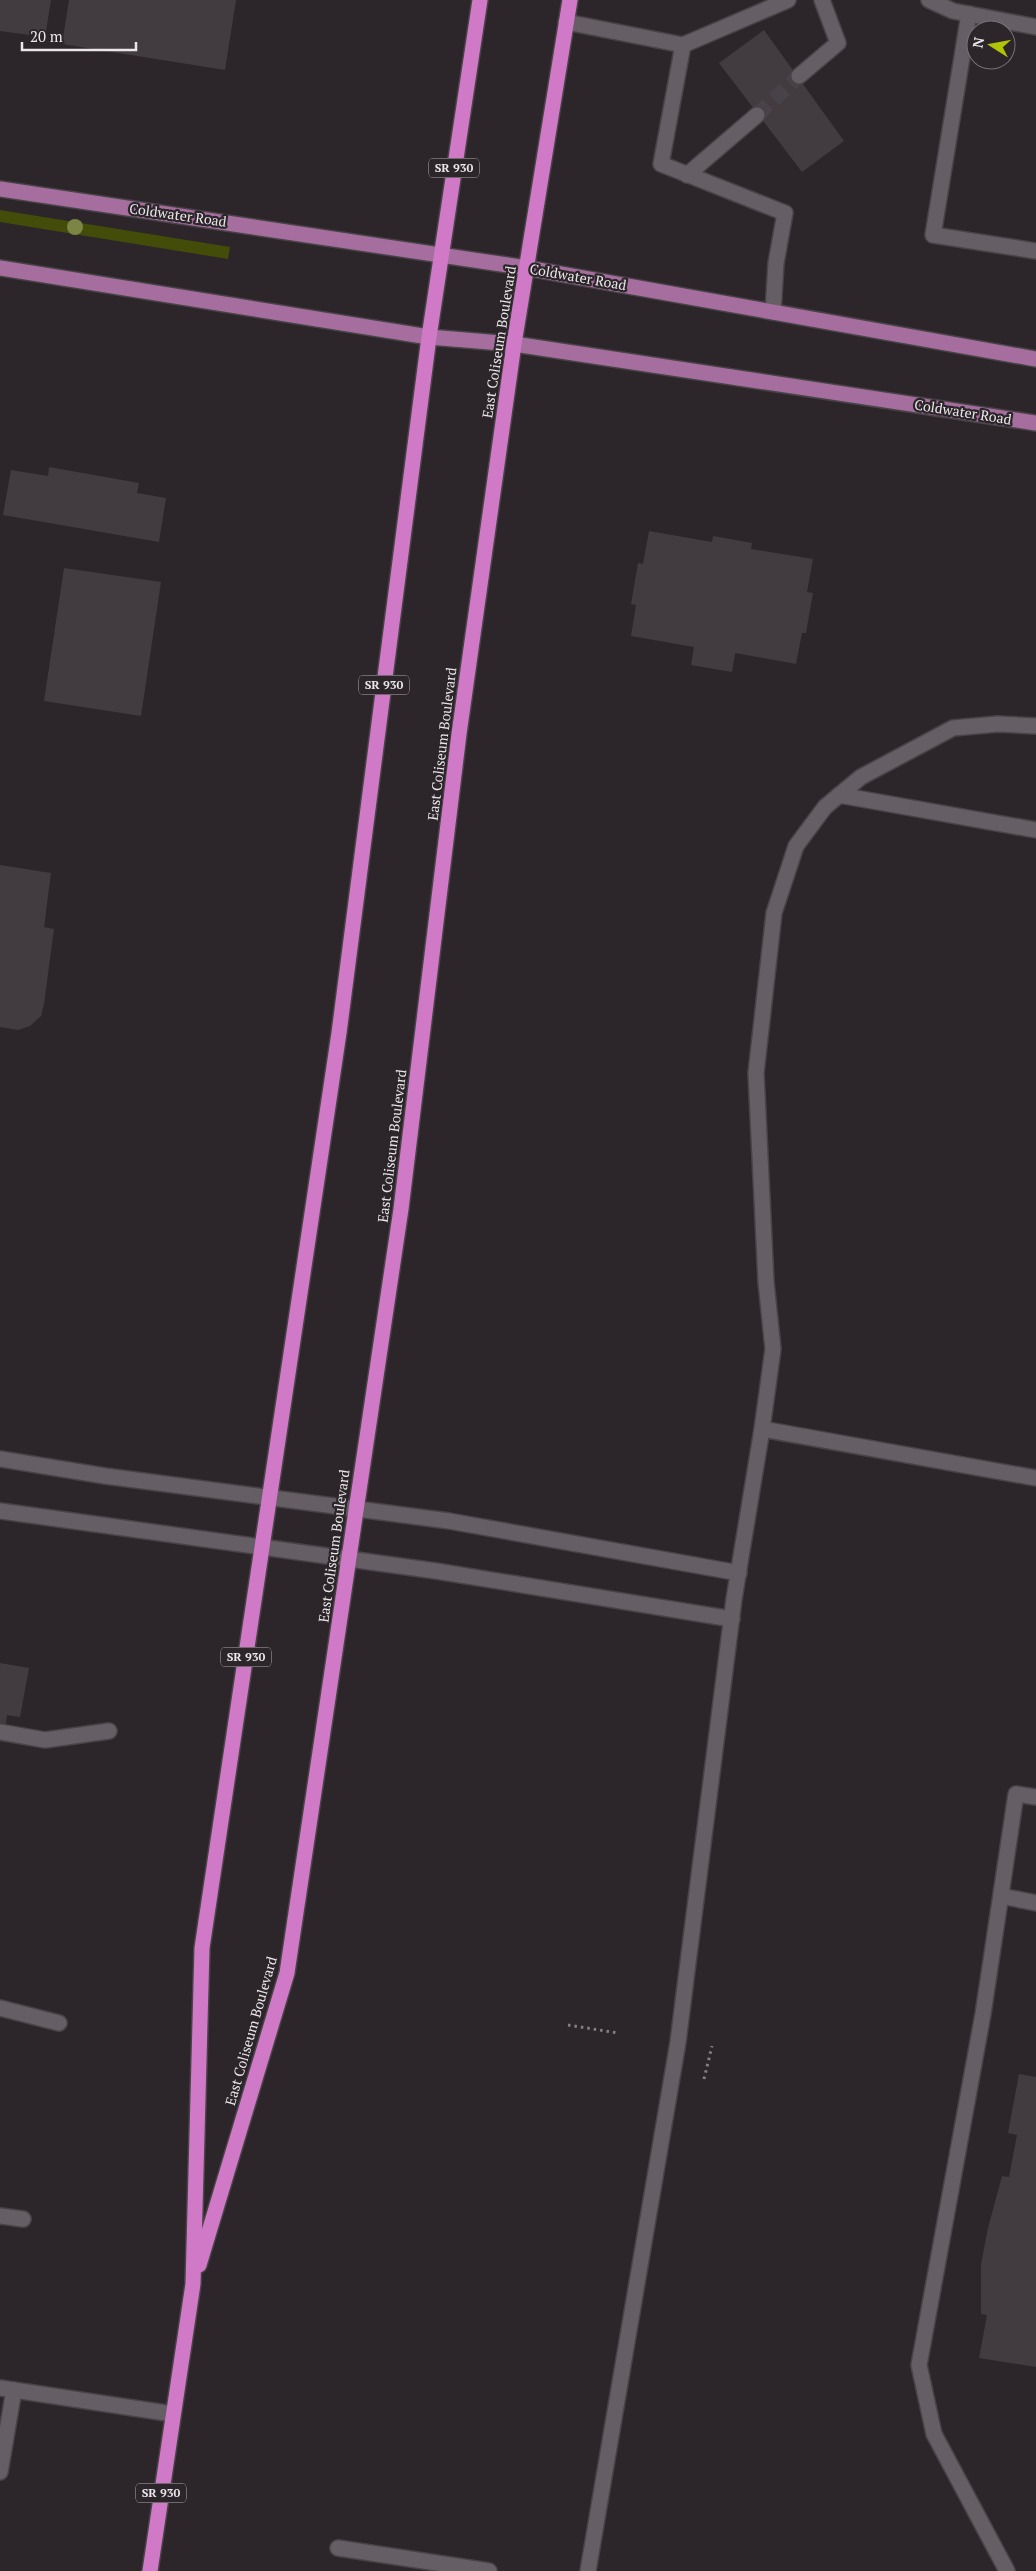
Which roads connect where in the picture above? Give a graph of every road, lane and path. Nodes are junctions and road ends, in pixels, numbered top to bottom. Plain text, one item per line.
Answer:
1 (480, 0) edge
2 (570, 0) edge
3 (788, 0) edge
4 (822, 0) edge
5 (929, 0) edge
6 (969, 14) junction
7 (566, 22) junction
8 (1036, 27) edge
9 (683, 45) junction
10 (799, 76) tunnel mouth
11 (757, 115) tunnel mouth
12 (687, 175) junction
13 (0, 189) edge
14 (1036, 251) edge
15 (442, 254) junction
16 (0, 268) edge
17 (526, 268) junction
18 (773, 312) junction
19 (429, 336) junction
20 (514, 344) junction
21 (1036, 359) edge
22 (1036, 423) edge
23 (1036, 726) edge
24 (839, 795) junction
25 (1036, 830) edge
26 (762, 1429) junction
27 (0, 1459) edge
28 (1036, 1478) edge
29 (270, 1498) junction
30 (356, 1509) junction
31 (0, 1511) edge
32 (262, 1548) junction
33 (349, 1560) junction
34 (739, 1573) junction
35 (732, 1619) junction
36 (109, 1731) dead end
37 (0, 1732) edge
38 (1036, 1797) edge
39 (1001, 1896) junction
40 (1036, 1903) edge
41 (0, 2008) edge
42 (59, 2023) dead end
43 (568, 2025) dead end
44 (618, 2033) dead end
45 (712, 2046) dead end
46 (704, 2079) dead end
47 (0, 2216) edge
48 (23, 2219) dead end
49 (194, 2284) junction
50 (7, 2389) edge
51 (173, 2414) junction
52 (0, 2472) edge
53 (338, 2548) dead end
54 (150, 2571) edge
55 (489, 2571) edge
56 (588, 2571) edge
57 (1007, 2571) edge

1 - 15 highway, East Coliseum Boulevard / SR 930
2 - 7 highway, East Coliseum Boulevard / SR 930
3 - 9 lane
4 - 10 lane
5 - 6 lane
6 - 8 lane
6 - 14 lane
7 - 9 lane
7 - 17 highway, East Coliseum Boulevard / SR 930
9 - 12 lane
11 - 12 lane
12 - 18 lane
13 - 15 main road, Coldwater Road
15 - 17 main road, Coldwater Road
15 - 19 highway, East Coliseum Boulevard / SR 930
16 - 19 main road, Coldwater Road
17 - 18 main road, Coldwater Road
17 - 20 highway, East Coliseum Boulevard / SR 930
18 - 21 main road, Coldwater Road
19 - 20 main road, Coldwater Road
19 - 29 highway, East Coliseum Boulevard / SR 930
20 - 22 main road, Coldwater Road
20 - 30 highway, East Coliseum Boulevard / SR 930
23 - 24 lane
24 - 25 lane
24 - 26 lane
26 - 28 lane
26 - 34 lane
27 - 29 lane
29 - 30 lane
29 - 32 highway, East Coliseum Boulevard / SR 930
30 - 33 highway, East Coliseum Boulevard / SR 930
30 - 34 lane
31 - 32 lane
32 - 33 lane
32 - 49 highway, East Coliseum Boulevard / SR 930
33 - 35 lane
33 - 49 highway, East Coliseum Boulevard / SR 930
34 - 35 lane
35 - 56 lane
36 - 37 lane
38 - 39 lane
39 - 40 lane
39 - 57 lane
41 - 42 lane
43 - 44 path
45 - 46 path
47 - 48 lane
49 - 51 highway, East Coliseum Boulevard / SR 930
50 - 51 lane
50 - 52 lane
51 - 54 highway, East Coliseum Boulevard / SR 930
53 - 55 lane

